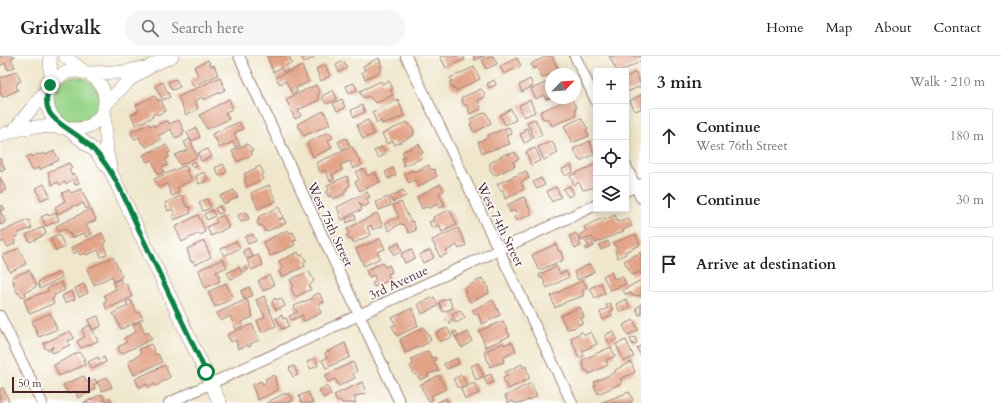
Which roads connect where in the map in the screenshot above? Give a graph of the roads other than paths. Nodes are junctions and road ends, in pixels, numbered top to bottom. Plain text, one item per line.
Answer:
1 (50, 56) edge
2 (65, 56) edge
3 (172, 56) edge
4 (239, 56) edge
5 (406, 56) edge
6 (575, 56) edge
7 (154, 64) junction
8 (86, 73) junction
9 (51, 84) junction
10 (593, 95) edge
11 (104, 107) junction
12 (67, 128) junction
13 (15, 129) junction
14 (0, 136) edge
15 (629, 171) edge
16 (111, 172) junction
17 (638, 185) edge
18 (629, 190) edge
19 (641, 198) edge
20 (593, 206) edge
21 (499, 250) junction
22 (359, 315) junction
23 (0, 316) edge
24 (211, 383) junction
25 (42, 403) edge
26 (169, 403) edge
27 (220, 403) edge
28 (400, 403) edge
29 (572, 403) edge

1 - 9 street
2 - 8 street
3 - 7 street
4 - 22 street, West 75th Street
5 - 21 street, West 74th Street
6 - 10 street
7 - 8 street
7 - 11 street
8 - 9 street
8 - 11 street
9 - 12 street
9 - 13 street
11 - 12 street
11 - 16 street
12 - 13 street
12 - 16 street
13 - 14 street
15 - 17 street
16 - 24 street
17 - 18 street
17 - 19 street
20 - 21 street, 3rd Avenue
21 - 22 street, 3rd Avenue
21 - 29 street, West 74th Street
22 - 24 street, 3rd Avenue
22 - 28 street, West 75th Street
23 - 25 street
24 - 26 street, 3rd Avenue
24 - 27 street

